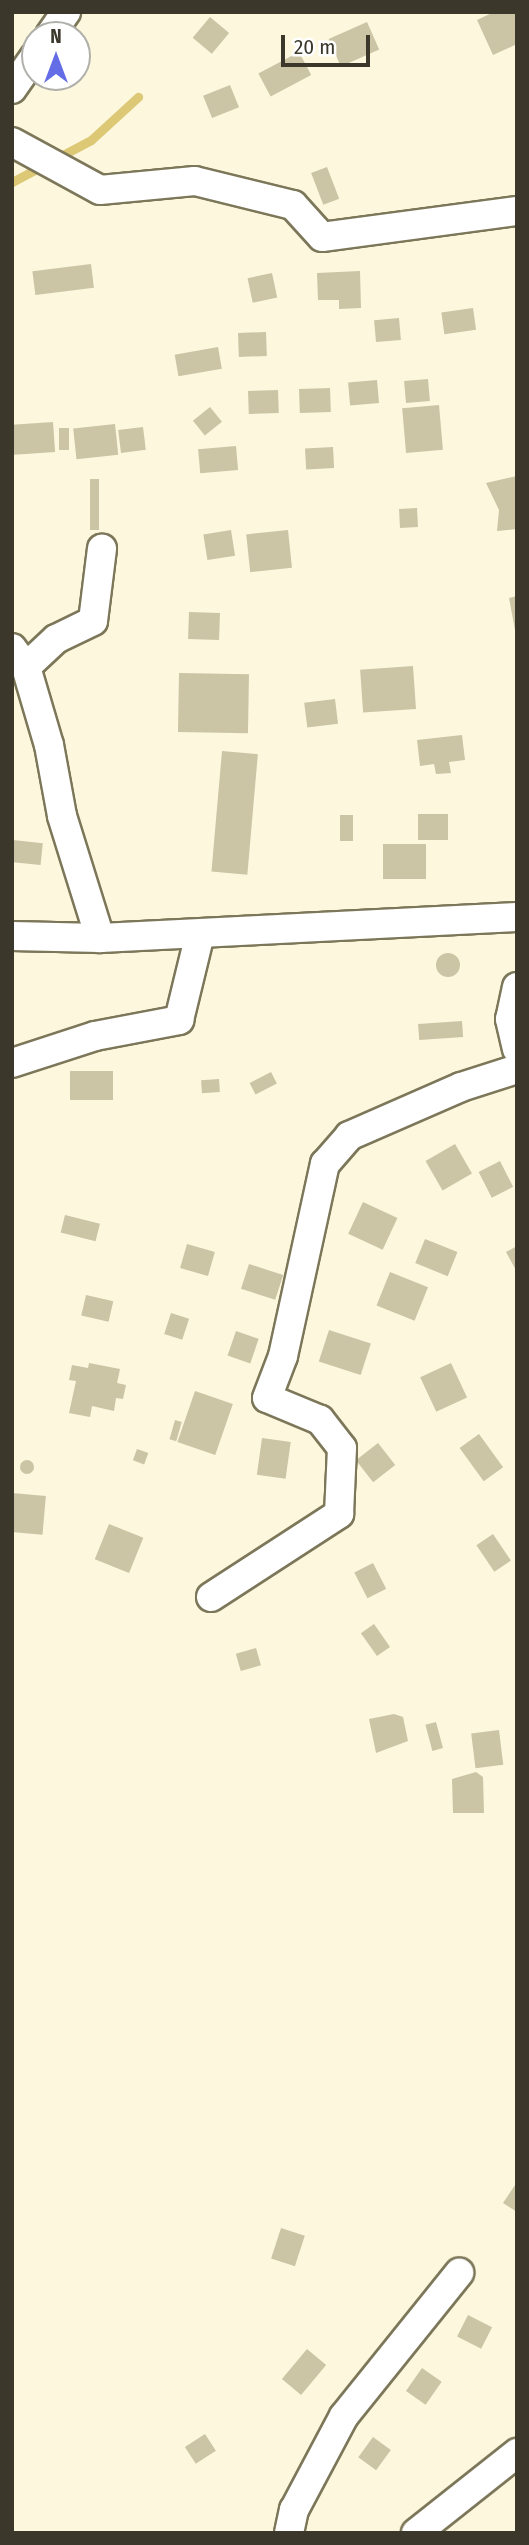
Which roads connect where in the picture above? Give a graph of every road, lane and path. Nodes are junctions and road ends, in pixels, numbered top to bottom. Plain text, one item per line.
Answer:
1 (13, 138) edge
2 (517, 211) edge
3 (103, 549) dead end
4 (19, 657) edge
5 (517, 917) edge
6 (200, 934) junction
7 (12, 936) edge
8 (100, 938) junction
9 (517, 987) edge
10 (517, 1049) edge
11 (12, 1063) edge
12 (517, 1069) edge
13 (211, 1597) dead end
14 (459, 2273) dead end
15 (517, 2453) edge
16 (289, 2533) edge
17 (416, 2533) edge

1 - 2 street
3 - 4 street
4 - 8 street
5 - 6 street
6 - 8 street
6 - 11 street
7 - 8 street
9 - 10 street
12 - 13 street
14 - 16 street
15 - 17 street

